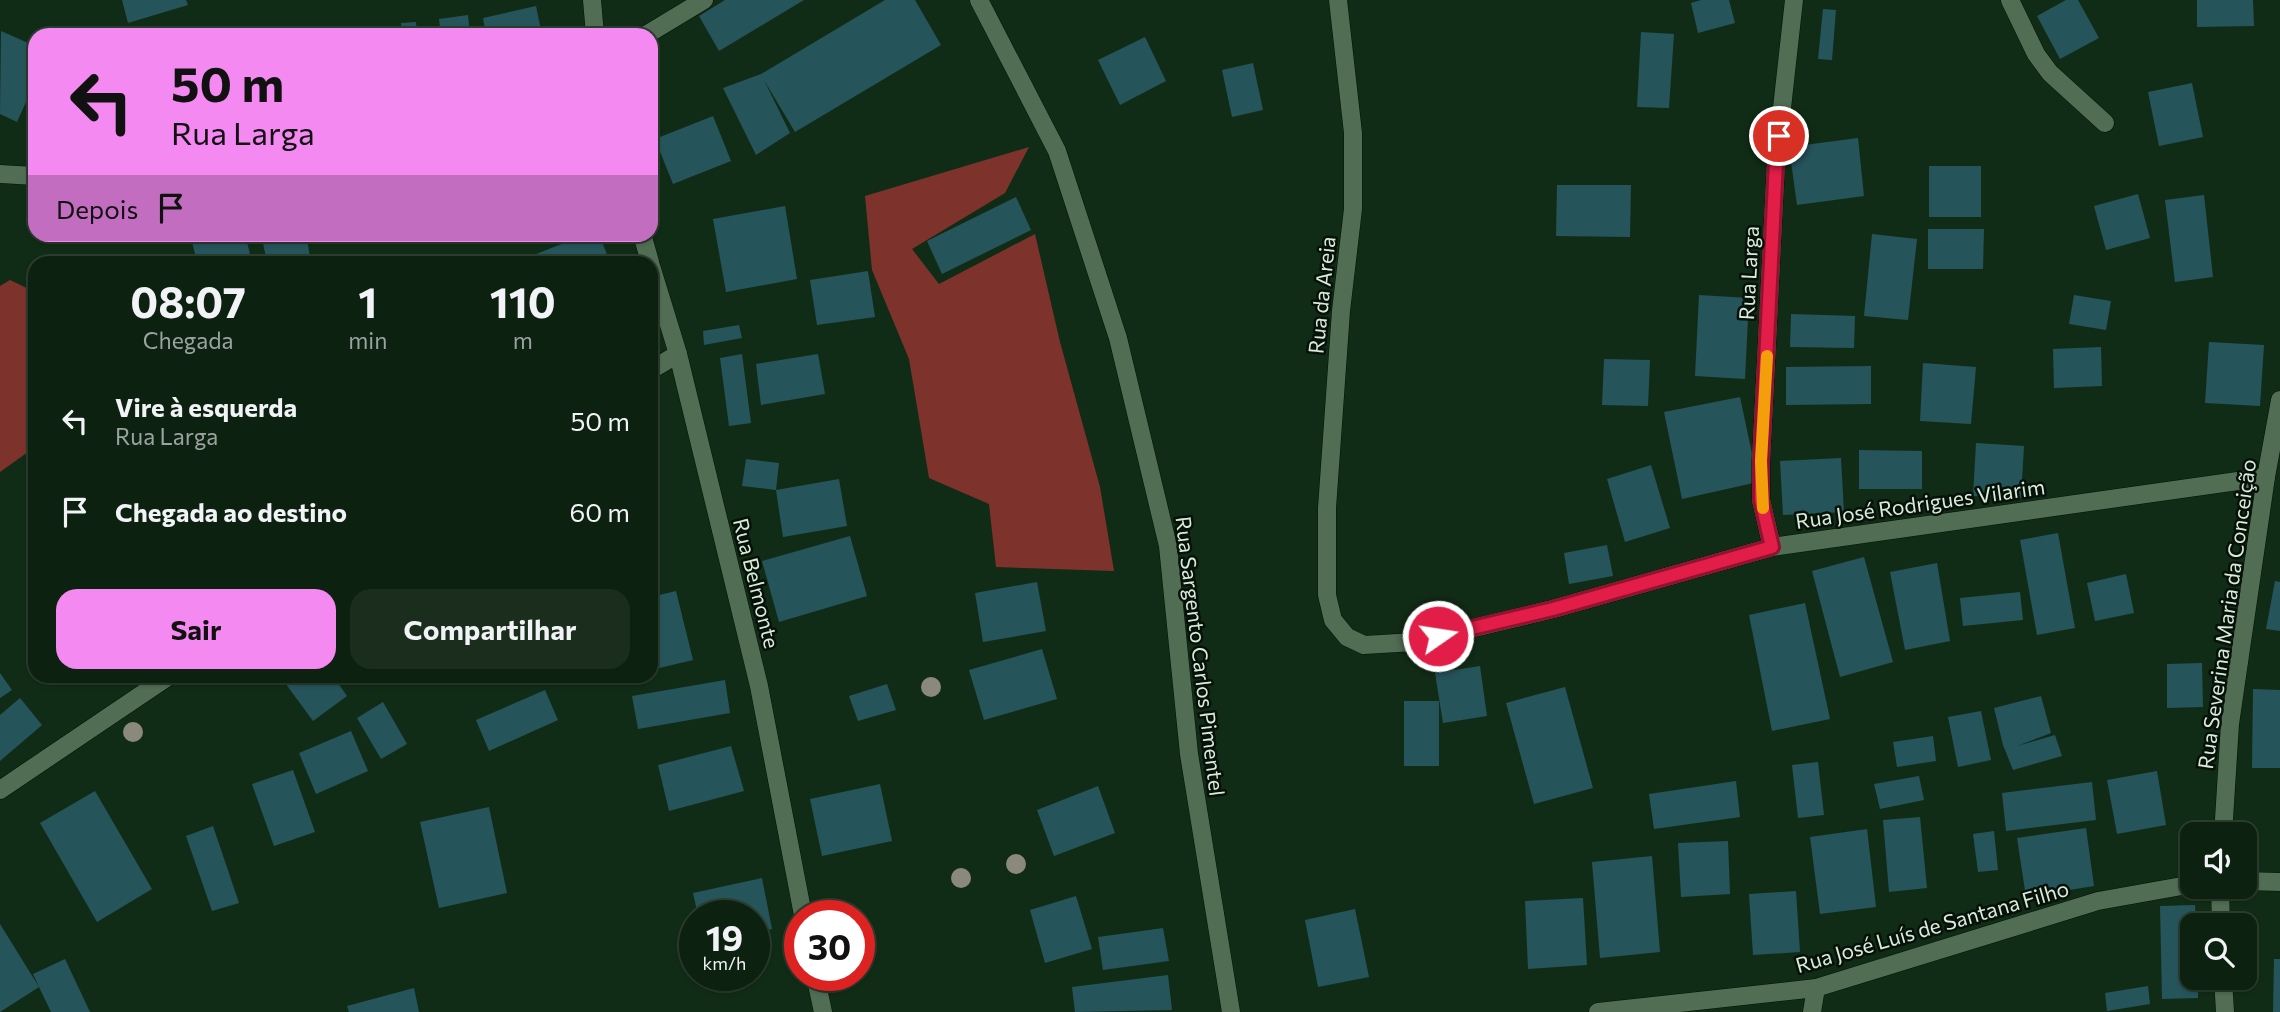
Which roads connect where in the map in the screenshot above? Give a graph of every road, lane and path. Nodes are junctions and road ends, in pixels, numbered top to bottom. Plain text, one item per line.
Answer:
1 (592, 0) edge
2 (704, 0) edge
3 (979, 0) edge
4 (1338, 0) edge
5 (1794, 0) edge
6 (2010, 0) edge
7 (594, 28) edge
8 (658, 28) edge
9 (2105, 122) dead end
10 (0, 174) edge
11 (28, 176) edge
12 (658, 290) edge
13 (678, 354) junction
14 (658, 366) edge
15 (2280, 400) edge
16 (2266, 477) junction
17 (1772, 547) junction
18 (1327, 595) joint
19 (159, 683) edge
20 (0, 790) edge
21 (2223, 822) edge
22 (2257, 881) edge
23 (2280, 882) edge
24 (2180, 886) edge
25 (800, 900) edge
26 (1816, 988) junction
27 (2224, 990) edge
28 (818, 991) edge
29 (823, 1012) edge
30 (1231, 1012) edge
31 (1598, 1012) edge
32 (1812, 1012) edge
33 (2225, 1012) edge

1 - 7 street
2 - 8 street
3 - 30 street, Rua Sargento Carlos Pimentel
4 - 18 street, Rua da Areia
5 - 17 street, Rua Larga
6 - 9 street
10 - 11 street
12 - 13 street, Rua Belmonte
13 - 14 street
13 - 25 street, Rua Belmonte
15 - 16 street, Rua Severina Maria da Conceição
16 - 17 street, Rua José Rodrigues Vilarim
16 - 21 street, Rua Severina Maria da Conceição
17 - 18 street, Rua José Rodrigues Vilarim
19 - 20 street
22 - 23 street
24 - 26 street, Rua José Luís de Santana Filho
26 - 31 street, Rua José Luís de Santana Filho
26 - 32 street
27 - 33 street
28 - 29 street

